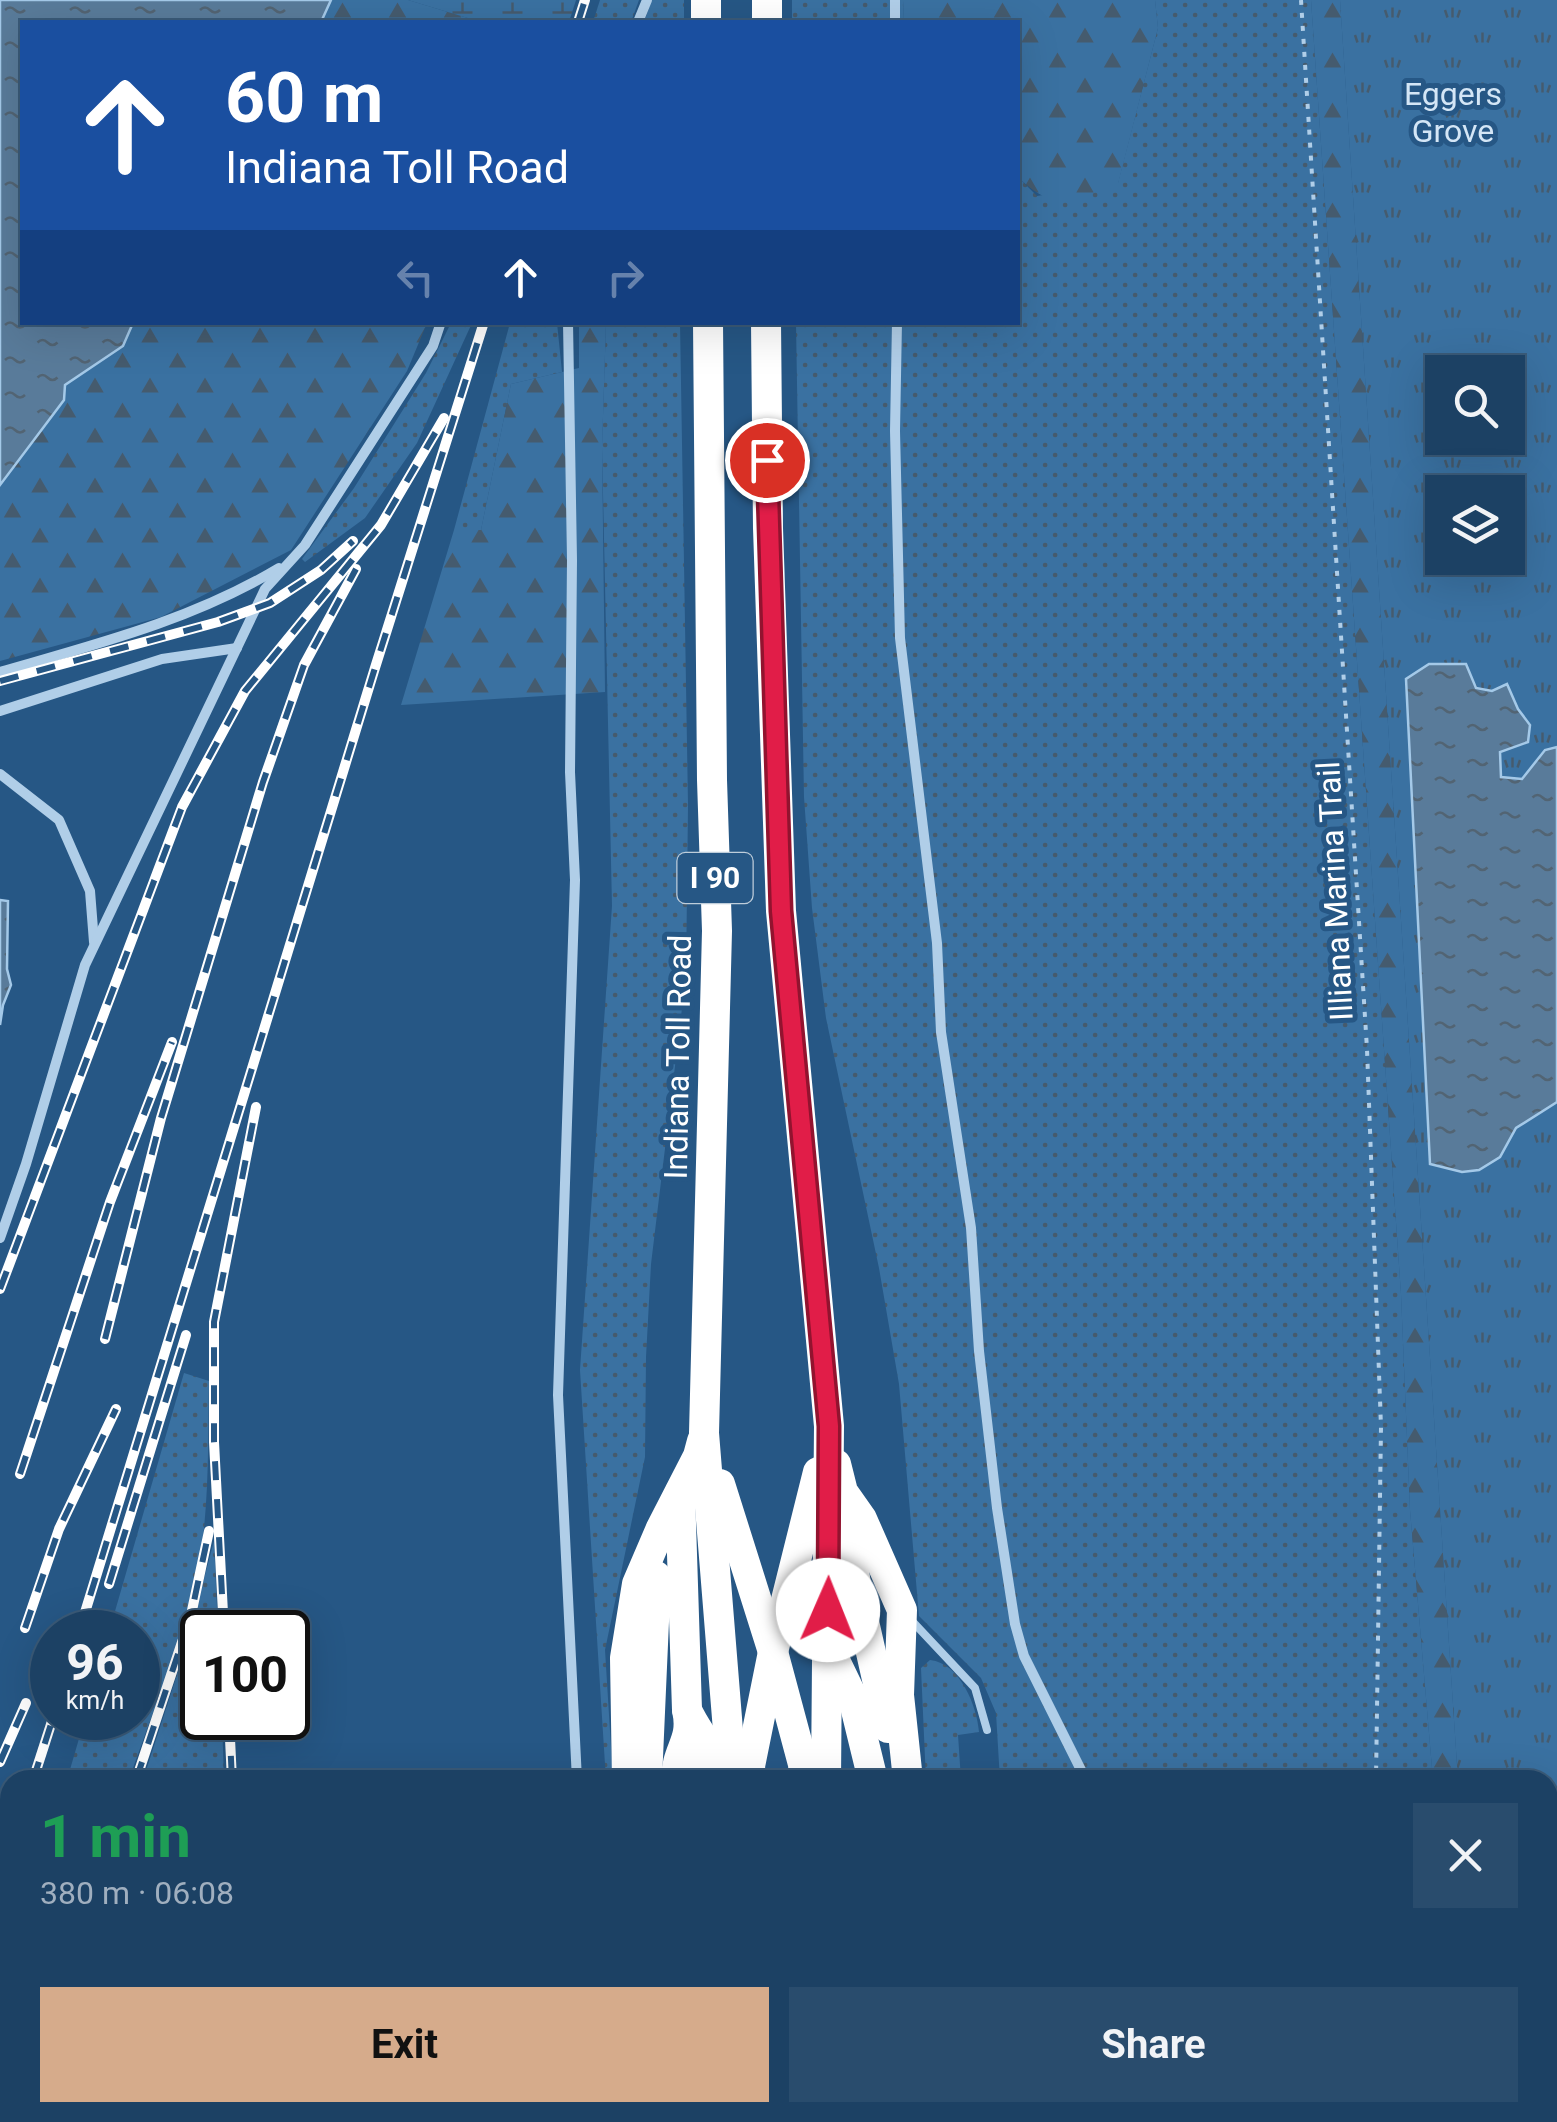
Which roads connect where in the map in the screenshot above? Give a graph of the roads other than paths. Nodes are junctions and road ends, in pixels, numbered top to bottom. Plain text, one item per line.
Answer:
1 (439, 325) edge
2 (568, 325) edge
3 (708, 325) edge
4 (766, 325) edge
5 (896, 325) edge
6 (289, 562) junction
7 (237, 648) junction
8 (0, 672) edge
9 (0, 711) edge
10 (0, 774) edge
11 (94, 945) junction
12 (0, 1238) edge
13 (704, 1433) junction
14 (830, 1437) junction
15 (680, 1489) junction
16 (829, 1501) junction
17 (661, 1528) junction
18 (852, 1536) junction
19 (866, 1556) dead end
20 (902, 1610) junction
21 (772, 1652) junction
22 (826, 1653) junction
23 (900, 1695) junction
24 (691, 1719) junction
25 (841, 1725) junction
26 (987, 1730) dead end
27 (893, 1765) edge
28 (577, 1770) edge
29 (628, 1770) edge
30 (647, 1770) edge
31 (677, 1770) edge
32 (697, 1770) edge
33 (718, 1770) edge
34 (731, 1770) edge
35 (750, 1770) edge
36 (770, 1770) edge
37 (786, 1770) edge
38 (803, 1770) edge
39 (826, 1770) edge
40 (840, 1770) edge
41 (852, 1770) edge
42 (873, 1770) edge
43 (907, 1770) edge
44 (1081, 1770) edge

1 - 6 street
2 - 28 street
3 - 13 highway, Indiana Toll Road / I 90
4 - 14 highway, I 90
5 - 44 street
6 - 7 street
6 - 8 street
7 - 9 street
7 - 11 street
10 - 11 street
11 - 12 street
13 - 15 highway
13 - 21 highway, I 90
13 - 34 highway, I 90
14 - 16 highway, I 90
14 - 18 highway
14 - 20 highway
14 - 21 highway, I 90
15 - 17 highway
15 - 24 highway
16 - 18 lane
16 - 22 highway, I 90
17 - 29 highway
17 - 30 highway
18 - 27 highway
19 - 20 lane
20 - 23 highway
20 - 26 lane
21 - 35 highway, I 90
21 - 36 highway, I 90
21 - 37 highway, I 90
21 - 38 highway, I 90
22 - 25 highway
22 - 39 highway, I 90
22 - 42 highway
23 - 27 highway
23 - 43 highway
24 - 31 highway
24 - 32 highway
24 - 33 highway
25 - 40 highway
25 - 41 highway

